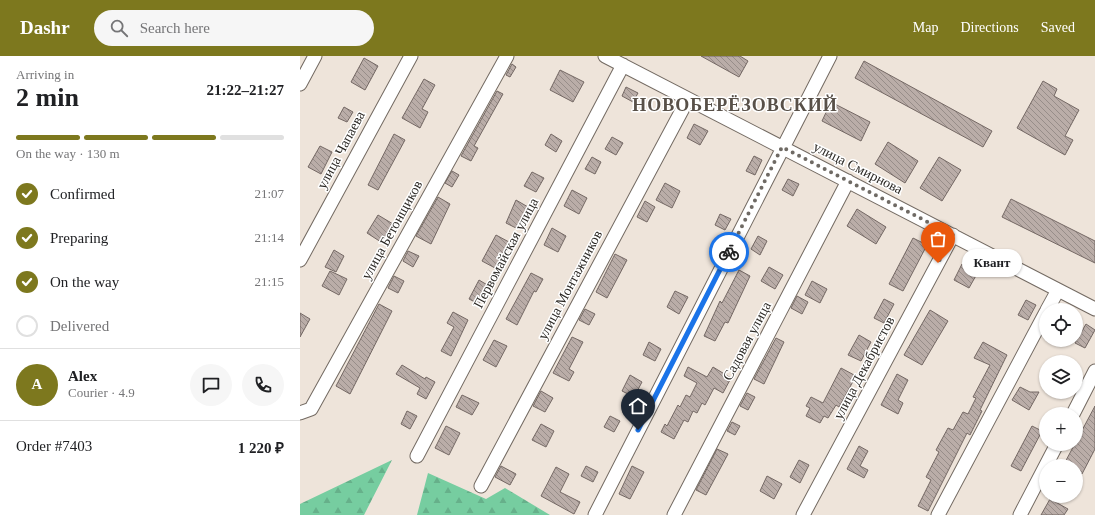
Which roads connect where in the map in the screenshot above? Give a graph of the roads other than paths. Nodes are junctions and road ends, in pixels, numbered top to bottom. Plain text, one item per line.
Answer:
1 (315, 56) edge
2 (410, 56) edge
3 (507, 56) edge
4 (605, 56) edge
5 (830, 56) edge
6 (623, 65) junction
7 (300, 84) edge
8 (688, 99) junction
9 (782, 147) junction
10 (848, 181) junction
11 (953, 235) junction
12 (300, 260) edge
13 (1058, 290) junction
14 (1051, 303) edge
15 (1095, 309) edge
16 (1039, 324) edge
17 (1095, 371) edge
18 (1077, 407) edge
19 (300, 413) edge
20 (1053, 451) edge
21 (417, 456) dead end
22 (481, 486) dead end
23 (595, 515) edge
24 (674, 515) edge
25 (803, 515) edge
26 (938, 515) edge
27 (1020, 515) edge

1 - 7 street
2 - 12 street, улица Чапаева
3 - 19 street, улица Бетонщиков
4 - 6 street, улица Смирнова
5 - 9 street
6 - 8 street, улица Смирнова
6 - 21 street, Первомайская улица
8 - 9 street, улица Смирнова
8 - 22 street, улица Монтажников
9 - 10 street, улица Смирнова
9 - 23 street
10 - 11 street, улица Смирнова
10 - 24 street, Садовая улица
11 - 13 street, улица Смирнова
11 - 25 street, улица Декабристов
13 - 14 street
13 - 15 street, улица Смирнова
16 - 26 street
17 - 18 street
20 - 27 street

